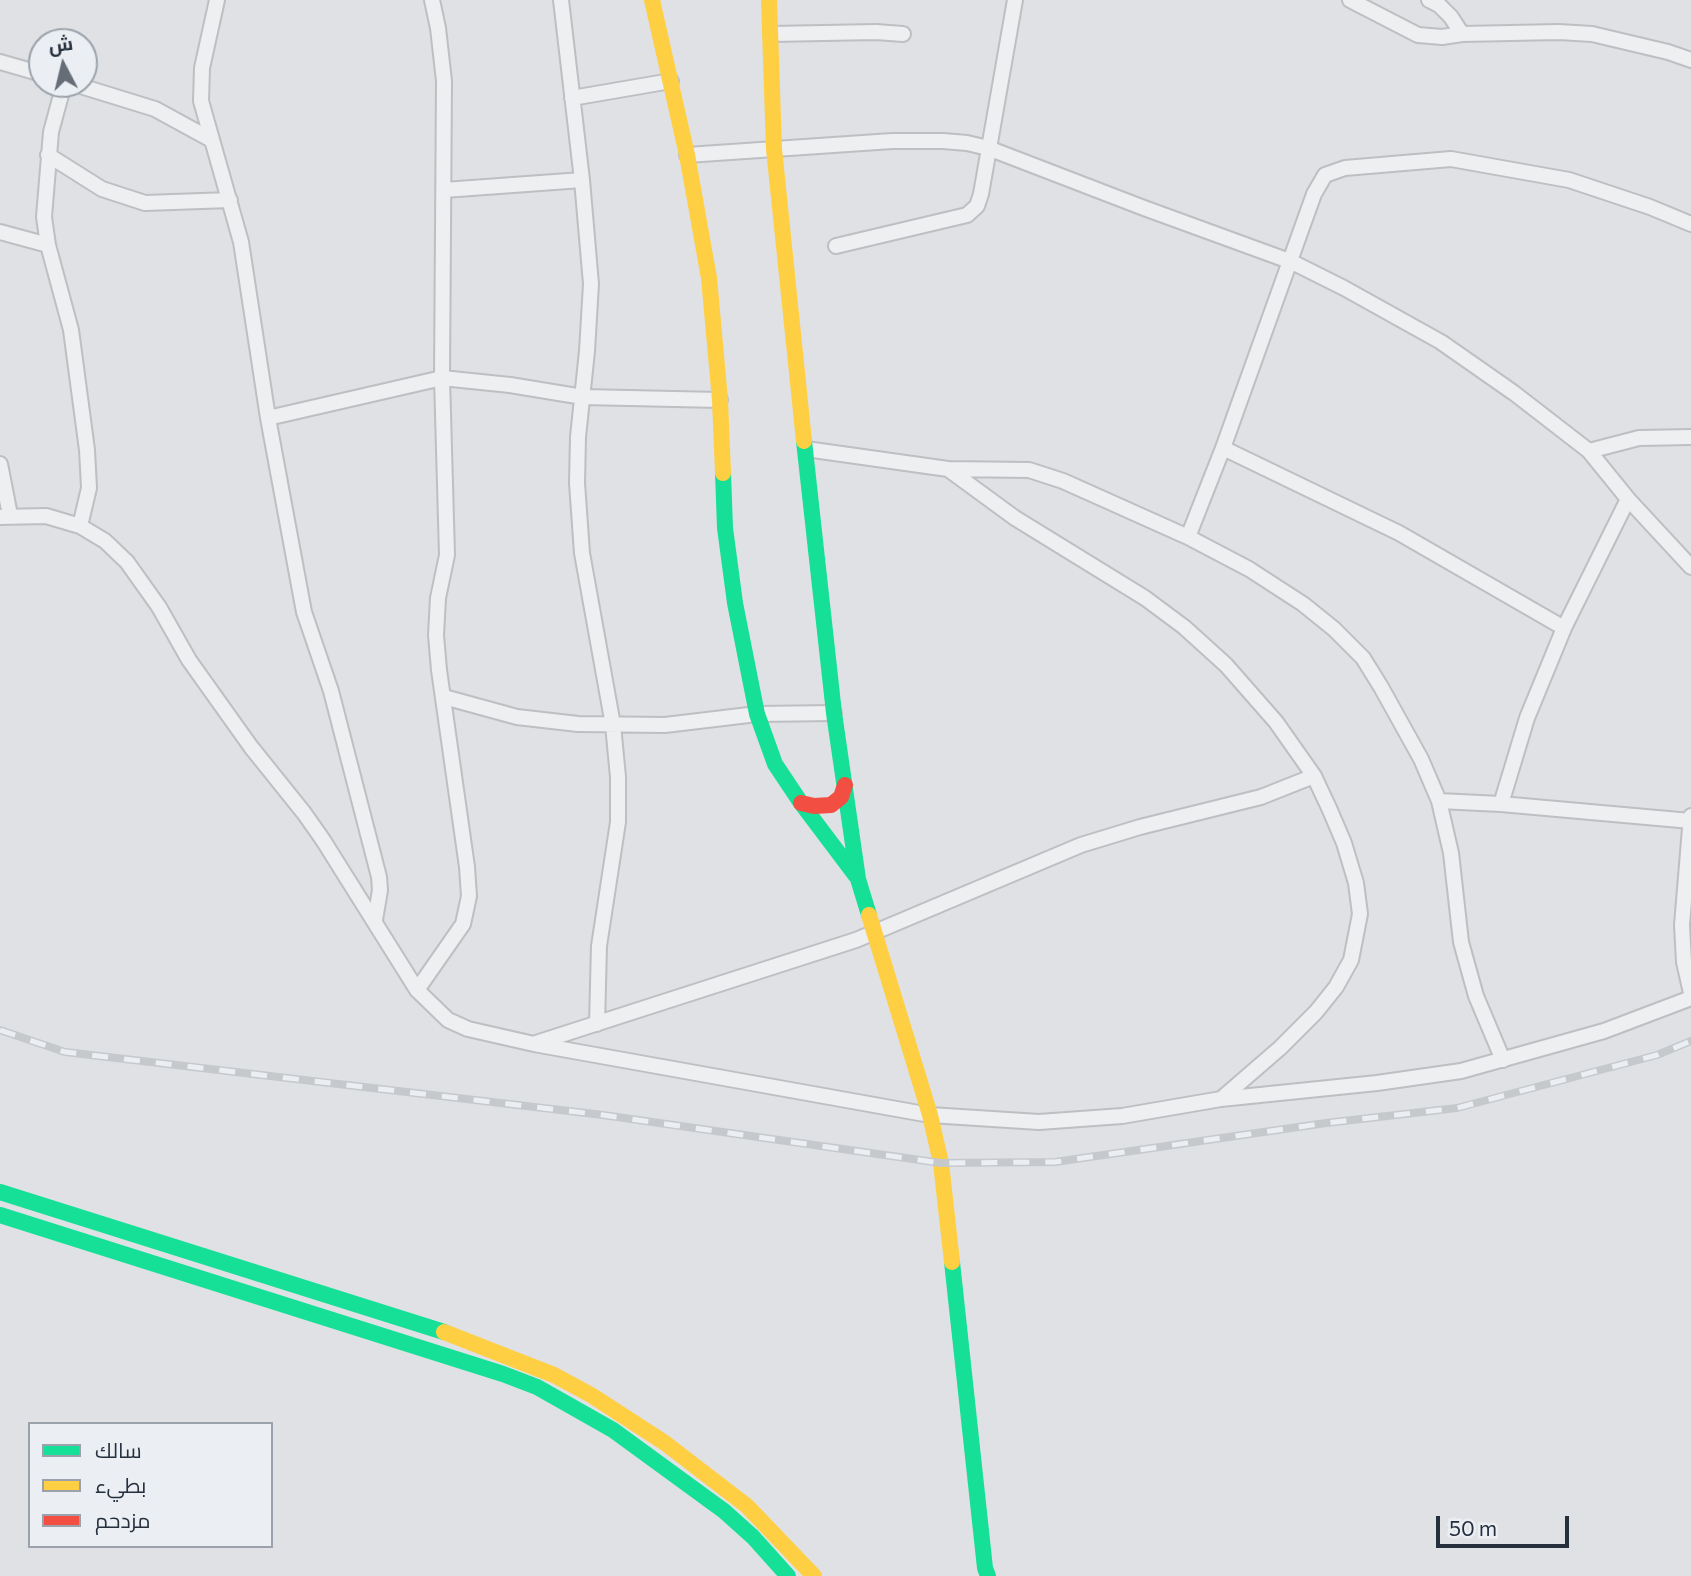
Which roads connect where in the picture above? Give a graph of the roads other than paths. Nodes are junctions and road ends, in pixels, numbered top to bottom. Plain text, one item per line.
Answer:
1 (217, 0) edge
2 (432, 0) edge
3 (561, 0) edge
4 (652, 0) edge
5 (769, 0) edge
6 (1015, 0) edge
7 (1350, 0) edge
8 (1437, 2) edge
9 (771, 34) junction
10 (903, 34) dead end
11 (1462, 34) junction
12 (1691, 60) edge
13 (0, 62) edge
14 (28, 70) edge
15 (671, 81) junction
16 (98, 91) edge
17 (60, 98) edge
18 (572, 98) junction
19 (210, 139) junction
20 (988, 148) junction
21 (774, 149) junction
22 (48, 155) junction
23 (687, 155) junction
24 (582, 180) junction
25 (444, 190) junction
26 (230, 200) junction
27 (1691, 224) edge
28 (0, 232) edge
29 (48, 245) junction
30 (836, 246) dead end
31 (1292, 262) junction
32 (442, 378) junction
33 (583, 397) junction
34 (720, 400) junction
35 (268, 418) junction
36 (1691, 437) edge
37 (1223, 448) junction
38 (806, 449) junction
39 (1589, 451) junction
40 (0, 464) edge
41 (948, 468) junction
42 (1628, 499) junction
43 (5, 516) edge
44 (80, 526) junction
45 (1188, 537) junction
46 (1691, 567) edge
47 (1564, 628) junction
48 (444, 697) junction
49 (834, 713) junction
50 (757, 714) junction
51 (613, 726) junction
52 (1314, 776) junction
53 (845, 785) junction
54 (1439, 801) junction
55 (801, 803) junction
56 (1501, 804) junction
57 (1691, 816) edge
58 (1691, 821) edge
59 (858, 879) junction
60 (375, 920) junction
61 (875, 932) junction
62 (417, 990) junction
63 (1691, 996) edge
64 (597, 1024) junction
65 (534, 1044) junction
66 (1503, 1060) junction
67 (1221, 1099) junction
68 (930, 1115) junction
69 (0, 1192) edge
70 (0, 1215) edge
71 (451, 1334) junction
72 (444, 1356) junction
73 (985, 1575) edge
74 (788, 1576) edge
75 (814, 1576) edge

1 - 19 street
2 - 25 street
3 - 18 street
4 - 15 street
5 - 9 street
6 - 20 street
7 - 11 street
8 - 11 street
9 - 10 street
9 - 21 street
11 - 12 street
13 - 14 street
15 - 18 street
15 - 23 street
16 - 19 street
17 - 22 street
18 - 24 street
19 - 26 street
20 - 21 street
20 - 30 street
20 - 31 street
21 - 23 street
21 - 38 street
22 - 26 street
22 - 29 street
23 - 34 street
24 - 25 street
24 - 33 street
25 - 32 street
26 - 35 street
27 - 31 street
28 - 29 street
29 - 44 street
31 - 37 street
31 - 39 street
32 - 33 street
32 - 35 street
32 - 48 street
33 - 34 street
33 - 51 street
34 - 50 street
35 - 60 street
36 - 39 street
37 - 45 street
37 - 47 street
38 - 41 street
38 - 49 street
39 - 42 street
40 - 43 street
41 - 45 street
41 - 52 street
42 - 46 street
42 - 47 street
43 - 44 street
44 - 60 street
45 - 54 street
47 - 56 street
48 - 51 street
48 - 62 street
49 - 50 street
49 - 53 street
50 - 51 street
50 - 55 street
51 - 64 street
52 - 61 street
52 - 67 street
53 - 55 street
53 - 59 street
54 - 56 street
54 - 66 street
55 - 59 street
56 - 58 street
57 - 58 street
58 - 63 street
59 - 61 street
60 - 62 street
61 - 64 street
61 - 68 street
62 - 65 street
63 - 66 street
64 - 65 street
65 - 68 street
66 - 67 street
67 - 68 street
68 - 73 street
69 - 71 street
70 - 72 street
71 - 72 street
71 - 75 street
72 - 74 street

